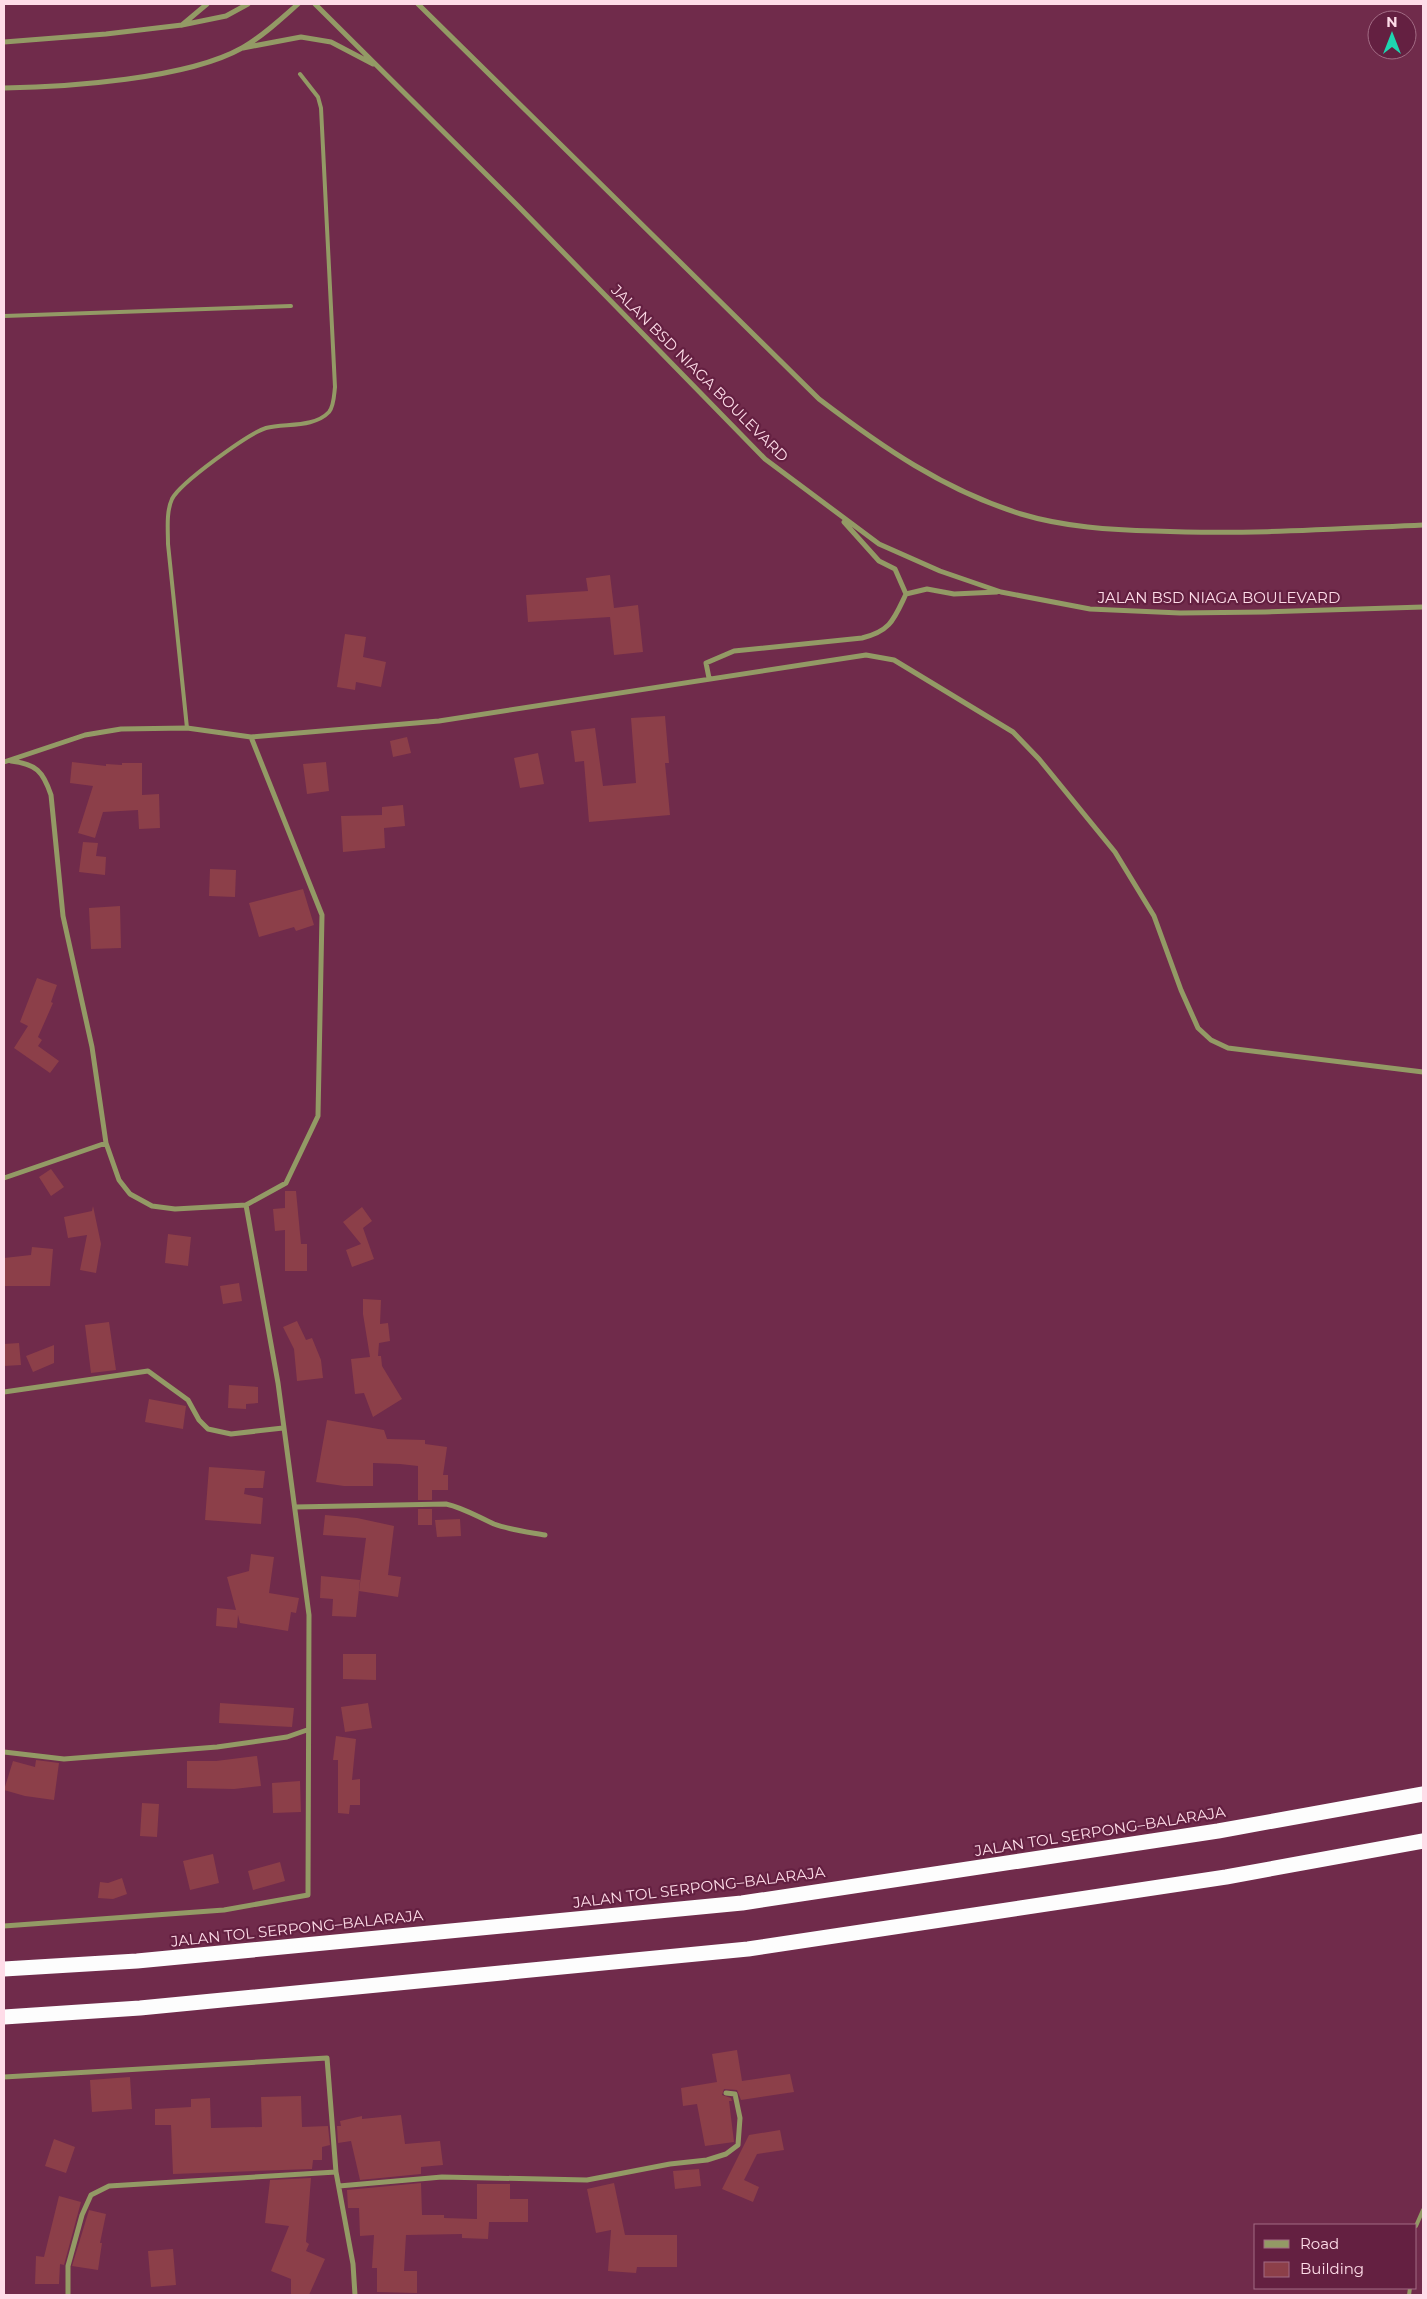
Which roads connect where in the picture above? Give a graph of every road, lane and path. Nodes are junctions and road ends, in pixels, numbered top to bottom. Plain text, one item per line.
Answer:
1 (207, 4) edge
2 (248, 4) edge
3 (298, 4) edge
4 (314, 4) edge
5 (418, 4) edge
6 (182, 25) junction
7 (4, 42) edge
8 (242, 48) junction
9 (378, 66) junction
10 (300, 74) dead end
11 (4, 88) edge
12 (291, 306) dead end
13 (4, 316) edge
14 (837, 514) junction
15 (1423, 525) edge
16 (1001, 592) junction
17 (906, 594) junction
18 (1423, 607) edge
19 (709, 678) junction
20 (187, 728) junction
21 (251, 737) junction
22 (6, 761) edge
23 (1423, 1072) edge
24 (106, 1143) junction
25 (4, 1178) edge
26 (246, 1205) junction
27 (4, 1392) edge
28 (283, 1428) junction
29 (295, 1507) junction
30 (545, 1535) dead end
31 (307, 1730) junction
32 (4, 1752) edge
33 (1423, 1794) edge
34 (1423, 1841) edge
35 (4, 1926) edge
36 (4, 1969) edge
37 (4, 2017) edge
38 (4, 2077) edge
39 (726, 2093) dead end
40 (336, 2172) junction
41 (339, 2186) junction
42 (1423, 2210) edge
43 (1417, 2224) edge
44 (68, 2295) edge
45 (355, 2295) edge

1 - 6 street
2 - 6 street
3 - 8 street
4 - 9 street, JALAN BSD NIAGA BOULEVARD
5 - 15 street
6 - 7 street
8 - 9 street
8 - 11 street
9 - 14 street, JALAN BSD NIAGA BOULEVARD
10 - 20 lane
12 - 13 lane
14 - 16 street, JALAN BSD NIAGA BOULEVARD
14 - 17 street
16 - 17 street
16 - 18 street, JALAN BSD NIAGA BOULEVARD
17 - 19 street
19 - 21 street
19 - 23 street
20 - 21 street
20 - 22 street
21 - 26 street
22 - 24 street
24 - 25 street
24 - 26 street
26 - 28 street
27 - 28 street
28 - 29 street
29 - 30 street
29 - 31 street
31 - 32 street
31 - 35 street
33 - 36 highway, JALAN TOL SERPONG–BALARAJA
34 - 37 highway
38 - 40 street
39 - 41 street
40 - 41 street
40 - 44 street
41 - 45 street
42 - 43 lane

